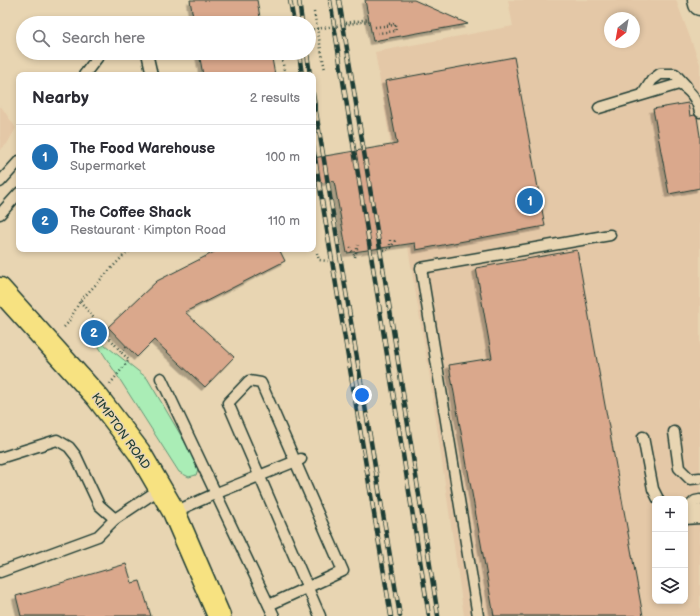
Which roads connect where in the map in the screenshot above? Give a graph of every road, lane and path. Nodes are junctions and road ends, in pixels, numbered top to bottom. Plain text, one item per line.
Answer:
1 (698, 0) edge
2 (700, 4) edge
3 (316, 23) edge
4 (346, 23) dead end
5 (376, 26) dead end
6 (317, 28) junction
7 (378, 33) dead end
8 (96, 60) edge
9 (149, 60) edge
10 (282, 60) edge
11 (325, 70) dead end
12 (86, 72) edge
13 (151, 72) edge
14 (284, 72) edge
15 (690, 90) junction
16 (643, 94) junction
17 (599, 108) dead end
18 (700, 112) edge
19 (16, 164) edge
20 (0, 182) edge
21 (16, 196) edge
22 (0, 214) edge
23 (610, 235) dead end
24 (396, 239) dead end
25 (390, 240) dead end
26 (358, 245) dead end
27 (350, 247) dead end
28 (390, 249) junction
29 (383, 250) dead end
30 (128, 252) edge
31 (317, 254) dead end
32 (328, 261) dead end
33 (0, 289) edge
34 (80, 301) junction
35 (64, 327) dead end
36 (127, 346) dead end
37 (161, 378) dead end
38 (674, 432) dead end
39 (643, 437) dead end
40 (0, 458) edge
41 (298, 460) junction
42 (259, 476) junction
43 (700, 478) edge
44 (160, 489) junction
45 (217, 493) junction
46 (656, 496) edge
47 (700, 500) edge
48 (688, 509) edge
49 (700, 510) edge
50 (174, 512) junction
51 (688, 512) edge
52 (700, 518) edge
53 (115, 519) junction
54 (688, 519) edge
55 (0, 572) edge
56 (307, 587) junction
57 (269, 604) junction
58 (219, 616) edge
59 (274, 616) edge
60 (320, 616) edge
61 (478, 616) edge

1 - 2 main road
3 - 6 path
4 - 6 path, bridge
5 - 7 path
6 - 11 path
8 - 12 lane
9 - 13 lane
10 - 14 path
15 - 16 lane
15 - 16 lane
15 - 18 lane
16 - 17 lane
19 - 20 lane
21 - 22 lane
23 - 61 lane
24 - 28 path
25 - 28 path
26 - 27 path
28 - 29 path
30 - 34 path
31 - 32 path
33 - 44 highway, KIMPTON ROAD
34 - 35 path
34 - 36 path
37 - 45 lane
38 - 43 lane
39 - 46 lane
40 - 53 lane
41 - 42 lane
41 - 42 lane
41 - 56 lane
42 - 45 lane
42 - 56 lane
44 - 50 highway, KIMPTON ROAD
44 - 53 lane
45 - 50 lane
45 - 57 lane
47 - 48 lane
49 - 51 lane
50 - 58 highway, KIMPTON ROAD
52 - 54 lane
53 - 55 lane
56 - 57 lane
56 - 60 lane
57 - 59 lane

